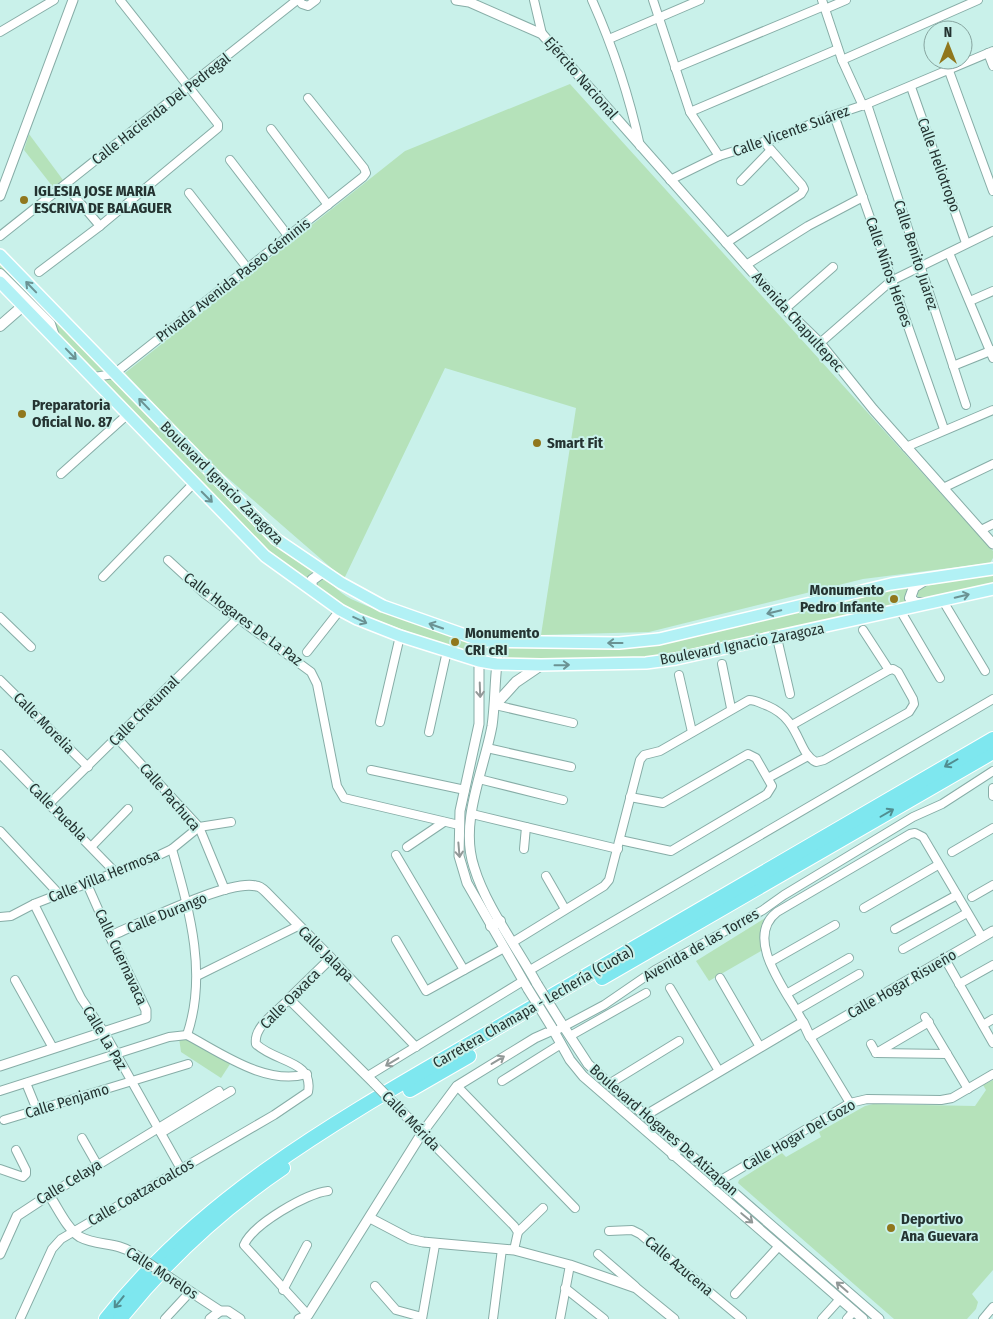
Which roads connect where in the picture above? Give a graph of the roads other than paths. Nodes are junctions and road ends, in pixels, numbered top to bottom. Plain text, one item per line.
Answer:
1 (54, 0) edge
2 (73, 0) edge
3 (120, 0) edge
4 (298, 0) edge
5 (316, 0) edge
6 (456, 0) edge
7 (534, 0) edge
8 (592, 0) edge
9 (653, 0) edge
10 (700, 0) edge
11 (846, 0) edge
12 (978, 0) edge
13 (469, 1) edge
14 (823, 5) edge
15 (659, 16) junction
16 (0, 32) edge
17 (542, 34) junction
18 (609, 39) junction
19 (838, 49) junction
20 (991, 52) edge
21 (842, 60) junction
22 (993, 66) edge
23 (675, 68) junction
24 (949, 71) junction
25 (189, 87) junction
26 (911, 87) junction
27 (308, 98) dead end
28 (865, 105) junction
29 (690, 112) junction
30 (834, 115) junction
31 (271, 130) dead end
32 (764, 142) junction
33 (641, 148) junction
34 (771, 150) junction
35 (719, 156) junction
36 (230, 160) dead end
37 (670, 180) junction
38 (741, 182) dead end
39 (65, 185) junction
40 (993, 190) edge
41 (189, 193) dead end
42 (0, 196) edge
43 (863, 197) junction
44 (328, 205) junction
45 (100, 226) junction
46 (993, 231) edge
47 (0, 236) edge
48 (289, 237) junction
49 (726, 243) junction
50 (966, 243) junction
51 (949, 253) junction
52 (0, 255) edge
53 (746, 265) junction
54 (920, 266) junction
55 (833, 267) dead end
56 (248, 269) junction
57 (39, 272) dead end
58 (0, 274) edge
59 (891, 281) junction
60 (0, 282) edge
61 (993, 291) edge
62 (970, 301) junction
63 (24, 305) junction
64 (785, 309) junction
65 (0, 326) edge
66 (54, 336) junction
67 (820, 343) junction
68 (992, 353) edge
69 (954, 366) junction
70 (114, 374) junction
71 (94, 378) junction
72 (966, 405) dead end
73 (993, 410) edge
74 (128, 414) junction
75 (944, 429) junction
76 (906, 447) junction
77 (993, 464) edge
78 (61, 474) dead end
79 (193, 484) junction
80 (943, 488) junction
81 (993, 524) edge
82 (981, 530) junction
83 (993, 544) edge
84 (168, 560) dead end
85 (993, 569) edge
86 (323, 572) junction
87 (104, 577) dead end
88 (928, 578) junction
89 (993, 590) edge
90 (314, 592) junction
91 (937, 602) junction
92 (340, 610) junction
93 (900, 610) junction
94 (238, 617) junction
95 (1, 619) edge
96 (863, 630) dead end
97 (400, 636) junction
98 (777, 638) junction
99 (482, 642) junction
100 (500, 643) junction
101 (31, 647) dead end
102 (307, 652) dead end
103 (448, 652) junction
104 (479, 661) junction
105 (496, 664) junction
106 (722, 664) dead end
107 (541, 665) junction
108 (889, 670) junction
109 (985, 671) dead end
110 (679, 675) dead end
111 (940, 678) dead end
112 (0, 680) edge
113 (790, 694) dead end
114 (993, 699) edge
115 (495, 705) junction
116 (731, 708) junction
117 (380, 722) dead end
118 (573, 723) dead end
119 (792, 725) junction
120 (429, 732) dead end
121 (692, 732) junction
122 (117, 738) junction
123 (993, 739) edge
124 (487, 748) junction
125 (993, 752) edge
126 (0, 754) edge
127 (808, 756) junction
128 (88, 767) junction
129 (571, 767) dead end
130 (371, 770) dead end
131 (993, 771) edge
132 (768, 778) junction
133 (479, 779) junction
134 (465, 790) junction
135 (630, 798) junction
136 (563, 800) dead end
137 (49, 804) junction
138 (128, 809) dead end
139 (472, 814) junction
140 (231, 822) dead end
141 (444, 822) junction
142 (459, 825) junction
143 (199, 827) junction
144 (526, 827) junction
145 (993, 828) edge
146 (0, 831) edge
147 (620, 840) junction
148 (92, 846) junction
149 (407, 847) dead end
150 (172, 849) junction
151 (524, 849) dead end
152 (618, 849) junction
153 (952, 852) dead end
154 (396, 856) dead end
155 (938, 865) junction
156 (115, 872) junction
157 (546, 876) dead end
158 (87, 884) junction
159 (993, 885) edge
160 (225, 890) junction
161 (59, 894) junction
162 (957, 895) junction
163 (972, 897) dead end
164 (188, 903) junction
165 (34, 904) junction
166 (864, 908) dead end
167 (565, 909) junction
168 (967, 913) junction
169 (2, 917) edge
170 (496, 924) junction
171 (835, 925) dead end
172 (298, 926) junction
173 (895, 929) dead end
174 (993, 931) edge
175 (110, 936) junction
176 (982, 937) junction
177 (396, 940) dead end
178 (513, 942) junction
179 (504, 948) junction
180 (903, 949) dead end
181 (331, 958) junction
182 (850, 958) dead end
183 (945, 959) junction
184 (770, 962) junction
185 (993, 965) edge
186 (464, 970) junction
187 (530, 970) junction
188 (859, 974) dead end
189 (197, 976) junction
190 (720, 978) dead end
191 (15, 980) dead end
192 (959, 984) junction
193 (526, 985) junction
194 (670, 988) dead end
195 (646, 993) dead end
196 (788, 994) junction
197 (289, 999) junction
198 (797, 1010) junction
199 (993, 1019) edge
200 (803, 1022) junction
201 (562, 1024) junction
202 (983, 1025) junction
203 (552, 1028) junction
204 (104, 1032) junction
205 (186, 1034) junction
206 (570, 1036) junction
207 (810, 1037) junction
208 (992, 1039) edge
209 (679, 1041) dead end
210 (561, 1044) junction
211 (870, 1044) dead end
212 (416, 1047) junction
213 (760, 1047) junction
214 (53, 1048) junction
215 (876, 1053) junction
216 (116, 1054) junction
217 (947, 1054) junction
218 (188, 1064) dead end
219 (0, 1066) edge
220 (720, 1071) junction
221 (307, 1074) junction
222 (993, 1074) edge
223 (371, 1080) junction
224 (502, 1081) dead end
225 (131, 1082) junction
226 (26, 1083) junction
227 (609, 1084) junction
228 (457, 1086) junction
229 (968, 1089) junction
230 (0, 1091) edge
231 (219, 1091) dead end
232 (231, 1091) dead end
233 (850, 1103) junction
234 (37, 1110) junction
235 (646, 1115) junction
236 (4, 1120) dead end
237 (159, 1130) junction
238 (422, 1133) junction
239 (82, 1138) dead end
240 (680, 1146) junction
241 (16, 1150) dead end
242 (673, 1155) junction
243 (98, 1166) junction
244 (0, 1169) edge
245 (180, 1169) junction
246 (721, 1180) junction
247 (328, 1191) dead end
248 (49, 1195) junction
249 (543, 1208) dead end
250 (575, 1208) dead end
251 (370, 1218) junction
252 (609, 1231) dead end
253 (74, 1232) junction
254 (518, 1232) junction
255 (306, 1245) dead end
256 (435, 1245) junction
257 (779, 1246) junction
258 (502, 1249) junction
259 (514, 1250) junction
260 (0, 1254) edge
261 (598, 1254) dead end
262 (570, 1265) junction
263 (375, 1286) dead end
264 (565, 1288) junction
265 (636, 1288) junction
266 (283, 1290) junction
267 (189, 1291) junction
268 (735, 1294) dead end
269 (840, 1299) junction
270 (993, 1307) edge
271 (220, 1311) junction
272 (854, 1311) junction
273 (307, 1318) edge
274 (422, 1318) edge
275 (20, 1319) edge
276 (106, 1319) edge
277 (120, 1319) edge
278 (165, 1319) edge
279 (210, 1319) edge
280 (240, 1319) edge
281 (493, 1319) edge
282 (560, 1319) edge
283 (604, 1319) edge
284 (674, 1319) edge
285 (742, 1319) edge
286 (822, 1319) edge
287 (847, 1319) edge
288 (863, 1319) edge
289 (879, 1319) edge
290 (983, 1319) edge

1 - 16 street
2 - 42 street
3 - 25 street
4 - 5 street, Calle Hacienda Del Pedregal
4 - 25 street, Calle Hacienda Del Pedregal
6 - 13 street, Ejército Nacional
7 - 17 street
8 - 18 street
9 - 15 street
10 - 15 street
11 - 14 street
12 - 21 street
13 - 17 street, Ejército Nacional
14 - 19 street, Calle Benito Juárez
14 - 23 street
15 - 18 street
15 - 23 street
17 - 33 street, Ejército Nacional
18 - 33 street
19 - 21 street, Calle Benito Juárez
19 - 29 street
20 - 22 street
20 - 24 street, Calle Vicente Suárez
21 - 28 street, Calle Benito Juárez
23 - 29 street
24 - 26 street, Calle Vicente Suárez
24 - 40 street
25 - 39 street, Calle Hacienda Del Pedregal
25 - 45 street
26 - 28 street, Calle Vicente Suárez
26 - 50 street, Calle Heliotropo
27 - 44 street, Privada Avenida Paseo Géminis
28 - 30 street, Calle Vicente Suárez
28 - 54 street, Calle Benito Juárez
29 - 35 street
30 - 32 street, Calle Vicente Suárez
30 - 43 street, Calle Niños Héroes
31 - 44 street
32 - 34 street
32 - 35 street, Calle Vicente Suárez
33 - 37 street, Avenida Chapultepec
34 - 38 street
34 - 49 street
35 - 37 street, Calle Vicente Suárez
36 - 48 street
37 - 49 street, Avenida Chapultepec
39 - 45 street
39 - 47 street, Calle Hacienda Del Pedregal
41 - 56 street
43 - 53 street
43 - 59 street, Calle Niños Héroes
44 - 48 street, Privada Avenida Paseo Géminis
45 - 57 street
46 - 50 street
48 - 56 street, Privada Avenida Paseo Géminis
49 - 53 street, Avenida Chapultepec
50 - 51 street
51 - 54 street
51 - 62 street
70 -> 52 main road, Boulevard Ignacio Zaragoza
53 - 64 street, Avenida Chapultepec
54 - 59 street
54 - 69 street, Calle Benito Juárez
55 - 64 street
56 - 70 street, Privada Avenida Paseo Géminis
58 - 66 main road
59 - 67 street
59 - 75 street, Calle Niños Héroes
60 - 63 main road, Boulevard Ignacio Zaragoza
61 - 62 street
62 - 68 street
63 - 65 main road
63 - 66 main road, Boulevard Ignacio Zaragoza
64 - 67 street, Avenida Chapultepec
66 -> 71 main road, Boulevard Ignacio Zaragoza
67 - 76 street, Avenida Chapultepec
68 - 69 street
69 - 72 street, Calle Benito Juárez
70 - 71 street, Privada Avenida Paseo Géminis
86 -> 70 main road, Boulevard Ignacio Zaragoza
71 - 74 main road, Boulevard Ignacio Zaragoza
73 - 75 street
74 - 78 street
74 - 79 main road, Boulevard Ignacio Zaragoza
75 - 76 street
76 - 80 street, Avenida Chapultepec
77 - 80 street
79 - 87 street
79 -> 90 main road, Boulevard Ignacio Zaragoza
80 - 82 street, Avenida Chapultepec
81 - 82 street
82 - 83 street, Avenida Chapultepec
84 - 94 street, Calle Hogares De La Paz
85 - 88 main road, Boulevard Ignacio Zaragoza
86 - 90 main road
99 -> 86 main road, Boulevard Ignacio Zaragoza
88 - 91 main road
88 -> 100 main road, Boulevard Ignacio Zaragoza
91 -> 89 main road, Boulevard Ignacio Zaragoza
90 - 92 main road, Boulevard Ignacio Zaragoza
91 - 93 main road, Boulevard Ignacio Zaragoza
91 - 109 street
92 -> 97 main road, Boulevard Ignacio Zaragoza
92 - 102 street
93 - 98 main road, Boulevard Ignacio Zaragoza
93 - 111 street
94 - 122 street, Calle Chetumal
94 - 141 street, Calle Hogares De La Paz
95 - 101 street
96 - 108 street
97 - 103 main road, Boulevard Ignacio Zaragoza
97 - 117 street
107 -> 98 main road, Boulevard Ignacio Zaragoza
98 - 113 street
99 - 100 main road, Boulevard Ignacio Zaragoza
99 - 104 street, Boulevard Hogares De Atizapan
100 - 105 street, Boulevard Hogares De Atizapan
103 - 104 main road, Boulevard Ignacio Zaragoza
103 - 120 street
104 - 105 main road, Boulevard Ignacio Zaragoza
104 -> 134 street, Boulevard Hogares De Atizapan
105 - 107 main road, Boulevard Ignacio Zaragoza
105 - 115 street, Boulevard Hogares De Atizapan
106 - 116 street
107 - 115 main road
108 - 119 street
108 - 127 street
110 - 121 street
112 - 128 street, Calle Morelia
114 - 187 street
115 - 118 street
115 - 124 street, Boulevard Hogares De Atizapan
116 - 119 street
116 - 121 street
119 - 127 street
121 - 135 street
122 - 128 street, Calle Chetumal
122 - 143 street, Calle Pachuca
123 -> 276 highway, Carretera Chamapa - Lechería (Cuota)
124 - 129 street
124 - 133 street, Boulevard Hogares De Atizapan
277 -> 125 highway, Carretera Chamapa - Lechería (Cuota)
126 - 137 street, Calle Puebla
127 - 132 street
128 - 137 street, Calle Chetumal
130 - 134 street
131 - 201 street, Avenida de las Torres
132 - 135 street
132 - 147 street
133 - 136 street
133 - 139 street, Boulevard Hogares De Atizapan
134 - 142 street, Boulevard Hogares De Atizapan
135 - 147 street
137 - 148 street, Calle Puebla
138 - 148 street
139 - 144 street
139 - 170 street, Boulevard Hogares De Atizapan
140 - 143 street
141 - 142 street, Calle Hogares De La Paz
141 - 149 street
142 -> 170 street, Boulevard Hogares De Atizapan
143 - 150 street, Calle Villa Hermosa
143 - 160 street, Calle Pachuca
144 - 151 street
144 - 152 street
145 - 153 street
146 - 161 street
147 - 152 street
148 - 156 street, Calle Puebla
150 - 156 street, Calle Villa Hermosa
150 - 164 street
152 - 167 street
154 - 186 street
155 - 162 street
155 - 166 street
155 - 184 street
156 - 158 street, Calle Villa Hermosa
157 - 167 street
158 - 161 street, Calle Villa Hermosa
158 - 175 street, Calle Cuernavaca
159 - 163 street
160 - 164 street, Calle Durango
160 - 172 street, Calle Jalapa
161 - 165 street, Calle Villa Hermosa
162 - 168 street
162 - 173 street
164 - 175 street, Calle Durango
164 - 189 street
165 - 169 street, Calle Villa Hermosa
165 - 204 street, Calle La Paz
167 - 178 street
168 - 176 street
168 - 180 street
170 - 178 street, Boulevard Hogares De Atizapan
170 - 179 street, Boulevard Hogares De Atizapan
171 - 184 street
172 - 181 street, Calle Jalapa
172 - 189 street
174 - 176 street, Calle Hogar Risueño
175 - 204 street, Calle Cuernavaca
176 - 183 street, Calle Hogar Risueño
177 - 186 street
178 - 187 street, Boulevard Hogares De Atizapan
179 - 186 street
179 - 193 street, Boulevard Hogares De Atizapan
181 - 197 street, Calle Oaxaca
181 - 212 street, Calle Jalapa
182 - 196 street
183 - 192 street
183 - 207 street, Calle Hogar Risueño
184 - 196 street
185 - 192 street
187 - 201 street, Boulevard Hogares De Atizapan, bridge
188 - 198 street
189 - 205 street
190 - 213 street
191 - 214 street
192 - 202 street
193 - 203 street, Boulevard Hogares De Atizapan, bridge
193 - 212 street
194 - 220 street
195 - 206 street
196 - 198 street
197 - 221 street, Calle Oaxaca
197 - 223 street, Calle Mérida
198 - 200 street
199 - 202 street
200 - 207 street
200 - 213 street
201 - 203 street, Avenida de las Torres
201 - 206 street, Boulevard Hogares De Atizapan
202 - 208 street
203 - 210 street, Boulevard Hogares De Atizapan
228 -> 203 street, Avenida de las Torres
204 - 214 street
204 - 216 street, Calle La Paz
205 - 216 street
205 - 221 street
206 - 227 street, Boulevard Hogares De Atizapan
207 - 233 street
209 - 227 street
210 - 224 street
210 - 242 street, Boulevard Hogares De Atizapan
211 - 215 street
212 -> 223 street
213 - 220 street
214 - 219 street
215 - 217 street
215 - 217 street
216 - 225 street, Calle La Paz
216 - 226 street
217 - 229 street
218 - 225 street, Calle Penjamo
220 - 235 street
221 - 245 street, Calle Coatzacoalcos
222 - 229 street, Calle Hogar Del Gozo
223 - 238 street, Calle Mérida, bridge
225 - 234 street, Calle Penjamo
225 - 237 street, Calle La Paz
226 - 230 street
226 - 234 street
227 - 235 street, Boulevard Hogares De Atizapan
228 - 238 street, Avenida de las Torres
228 - 250 street
229 - 233 street, Calle Hogar Del Gozo
231 - 237 street
232 - 237 street
233 - 246 street, Calle Hogar Del Gozo
234 - 236 street, Calle Penjamo
235 - 240 street, Boulevard Hogares De Atizapan
237 - 243 street, Calle Celaya
237 - 245 street, Calle La Paz
238 - 251 street, Avenida de las Torres
238 - 254 street, Calle Mérida
239 - 243 street
240 - 242 main road
240 - 246 street, Boulevard Hogares De Atizapan
241 - 244 street
242 -> 257 street, Boulevard Hogares De Atizapan
243 - 248 street, Calle Celaya
245 - 253 street, Calle Coatzacoalcos
289 -> 246 street, Boulevard Hogares De Atizapan
247 - 266 street
248 - 253 street
248 - 260 street, Calle Celaya
249 - 254 street
251 - 256 street
251 - 273 street
252 - 285 street, Calle Azucena
253 - 267 street, Calle Morelos, bridge
253 - 275 street, Calle Coatzacoalcos
254 - 259 street
255 - 266 street
256 - 258 street
256 - 274 street
257 - 268 street
257 - 269 street, Boulevard Hogares De Atizapan
258 - 259 street
258 - 281 street
259 - 262 street
261 - 265 street
262 - 264 street
262 - 265 street
263 - 274 street
264 - 282 street
264 - 283 street
265 - 284 street
266 - 273 street
267 - 271 street, Calle Morelos
267 - 278 street
269 - 272 street, Boulevard Hogares De Atizapan
269 - 286 street
270 - 290 street
271 - 279 street
271 - 280 street, Calle Morelos
272 - 287 street
272 - 288 street, Boulevard Hogares De Atizapan

